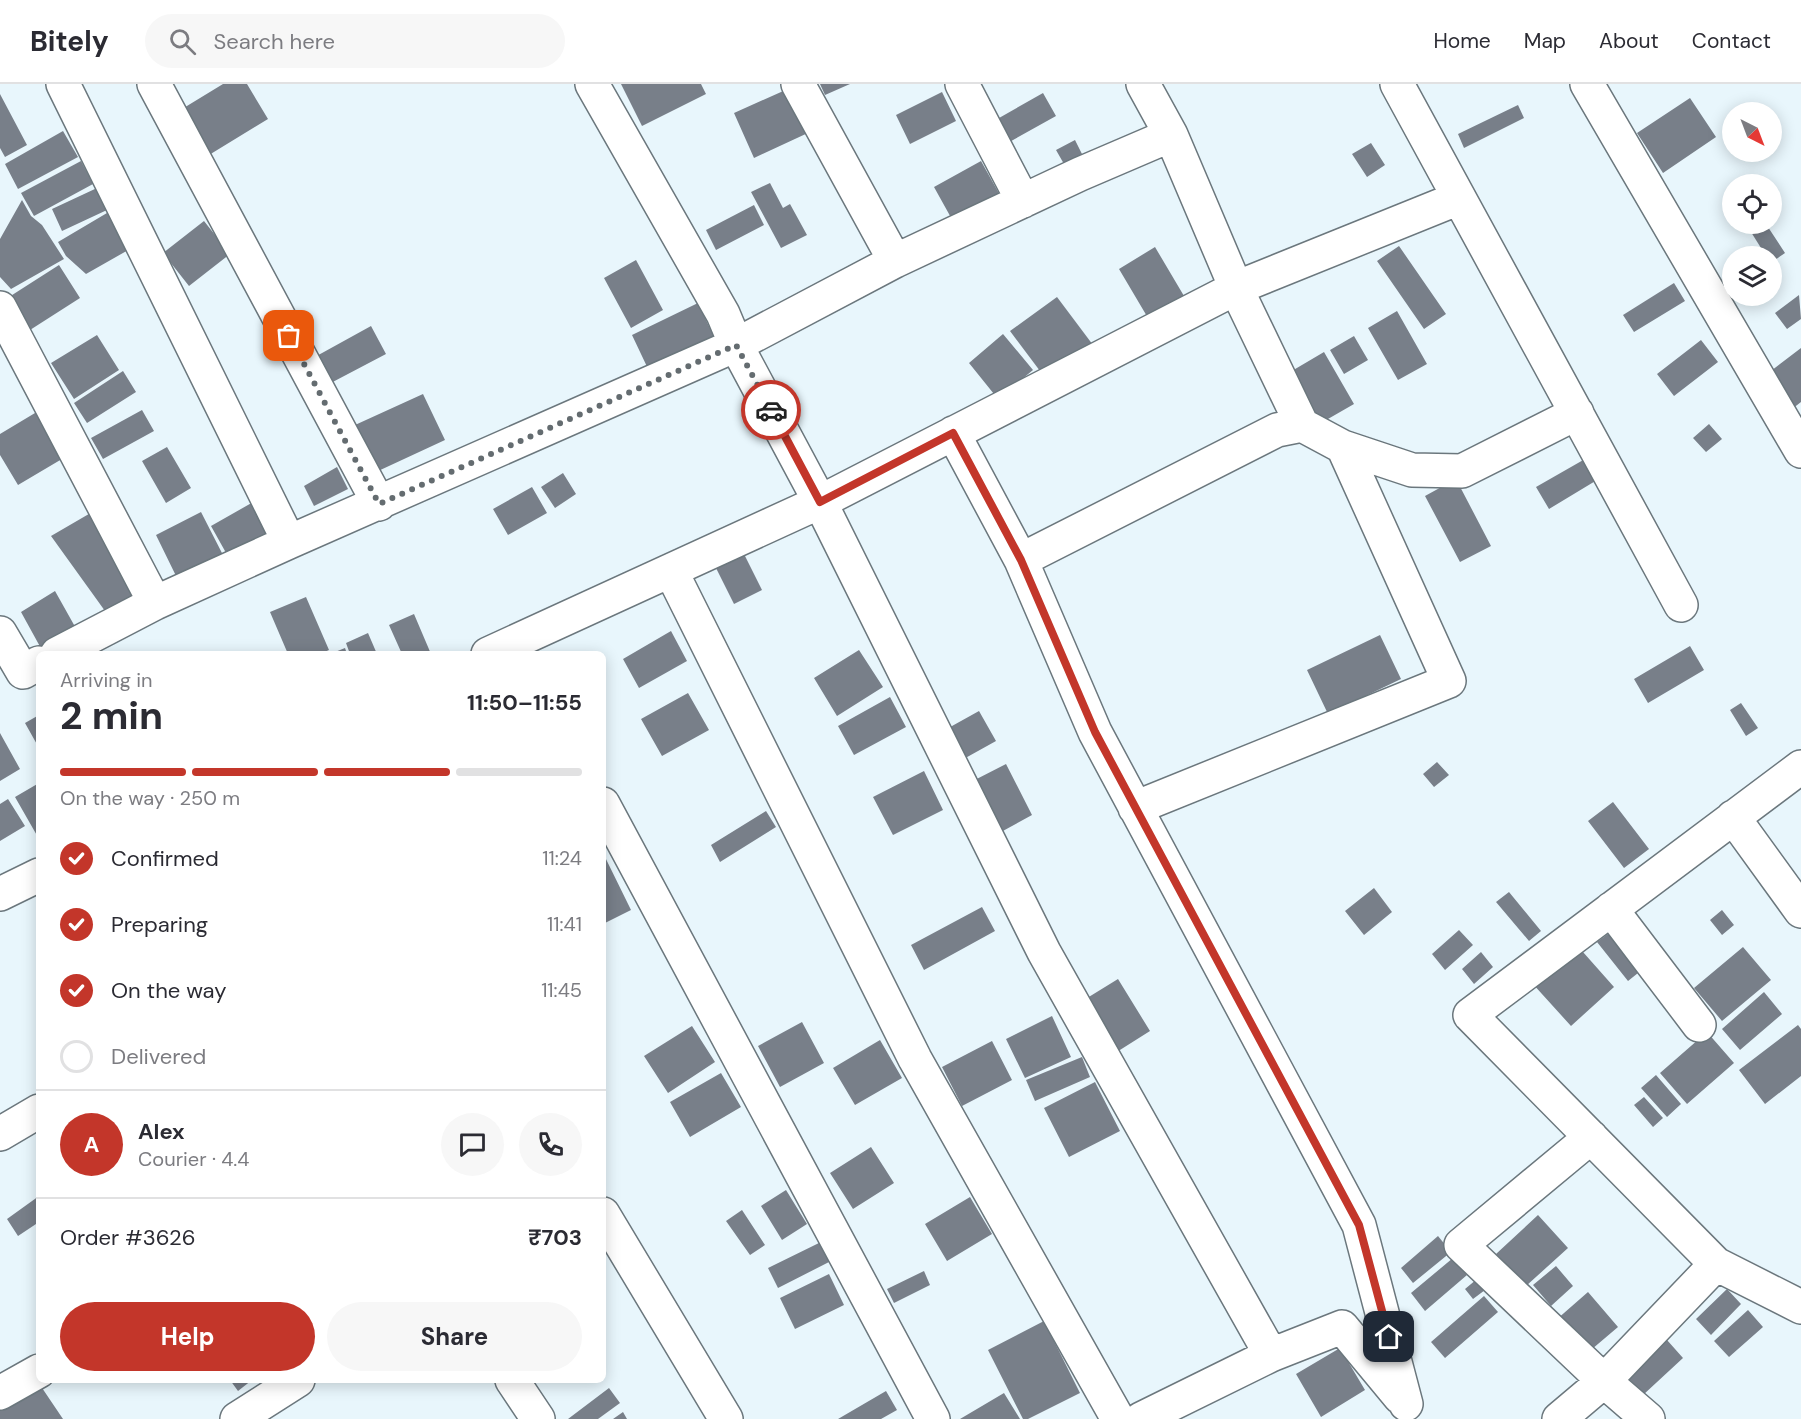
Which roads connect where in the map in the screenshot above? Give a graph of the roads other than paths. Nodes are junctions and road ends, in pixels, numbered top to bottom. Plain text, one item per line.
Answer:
1 (63, 84) edge
2 (154, 84) edge
3 (592, 84) edge
4 (798, 84) edge
5 (962, 84) edge
6 (1143, 84) edge
7 (1397, 84) edge
8 (1587, 84) edge
9 (1171, 135) junction
10 (1459, 198) junction
11 (1023, 201) junction
12 (895, 261) junction
13 (1236, 288) junction
14 (0, 308) edge
15 (736, 345) junction
16 (1577, 413) junction
17 (1302, 425) junction
18 (953, 433) junction
19 (1343, 447) junction
20 (1801, 451) edge
21 (820, 502) junction
22 (379, 504) junction
23 (289, 542) junction
24 (1021, 560) junction
25 (671, 571) junction
26 (155, 603) junction
27 (1681, 605) dead end
28 (0, 633) edge
29 (509, 650) edge
30 (63, 651) edge
31 (21, 673) edge
32 (1801, 767) edge
33 (1135, 808) junction
34 (606, 810) edge
35 (1733, 817) junction
36 (36, 876) edge
37 (0, 894) edge
38 (1611, 909) junction
39 (1801, 911) edge
40 (1699, 1025) dead end
41 (36, 1114) edge
42 (0, 1134) edge
43 (1591, 1137) junction
44 (606, 1219) edge
45 (1716, 1264) junction
46 (1801, 1307) edge
47 (1270, 1355) junction
48 (36, 1373) edge
49 (1604, 1382) junction
50 (293, 1383) edge
51 (514, 1383) edge
52 (0, 1393) edge
53 (1413, 1412) edge
54 (237, 1419) edge
55 (538, 1419) edge
56 (726, 1419) edge
57 (933, 1419) edge
58 (1118, 1419) edge
59 (1141, 1419) edge
60 (1559, 1419) edge
61 (1648, 1419) edge

1 - 23 street
2 - 22 street
3 - 15 street
4 - 12 street
5 - 11 street
6 - 9 street
7 - 10 street
8 - 20 street
9 - 11 street
9 - 13 street
10 - 13 street
10 - 16 street
11 - 12 street
12 - 15 street
13 - 17 street
13 - 18 street
14 - 26 street
15 - 21 street
15 - 22 street
16 - 19 street
16 - 27 street
17 - 19 street
17 - 24 street
18 - 21 street
18 - 24 street
19 - 33 street
21 - 25 street
21 - 47 street
22 - 23 street
23 - 26 street
24 - 33 street
25 - 29 street
25 - 58 street
26 - 30 street
28 - 31 street
32 - 35 street
33 - 53 street
34 - 57 street
35 - 38 street
35 - 39 street
36 - 37 street
38 - 40 street
38 - 43 street
41 - 42 street
43 - 45 street
43 - 49 street
44 - 56 street
45 - 46 street
45 - 49 street
47 - 53 street
47 - 59 street
48 - 52 street
49 - 60 street
49 - 61 street
50 - 54 street
51 - 55 street

